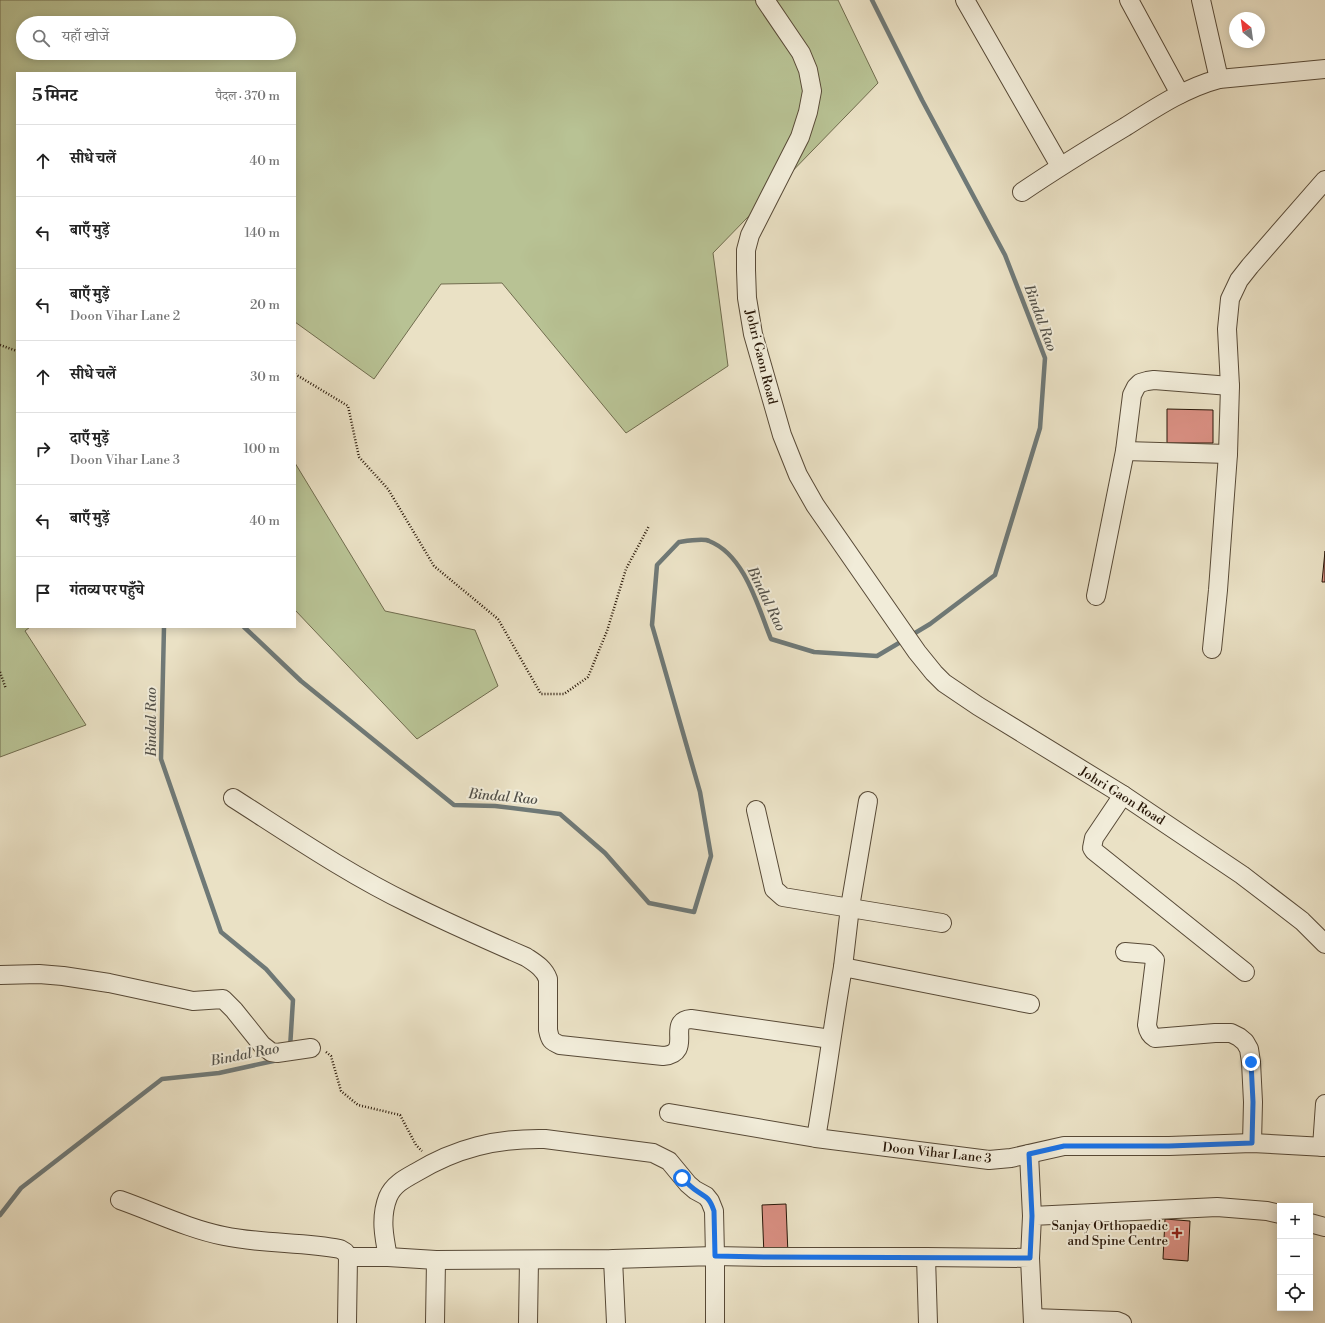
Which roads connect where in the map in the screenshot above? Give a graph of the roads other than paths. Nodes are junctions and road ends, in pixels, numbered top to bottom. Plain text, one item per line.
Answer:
1 (765, 0) edge
2 (966, 0) edge
3 (1129, 0) edge
4 (1201, 0) edge
5 (1325, 69) edge
6 (1219, 79) junction
7 (1180, 94) junction
8 (1060, 166) junction
9 (1325, 180) edge
10 (1022, 192) dead end
11 (1230, 386) junction
12 (1125, 451) junction
13 (1228, 454) junction
14 (1096, 596) dead end
15 (1212, 649) dead end
16 (1123, 795) junction
17 (233, 798) dead end
18 (868, 801) dead end
19 (756, 810) dead end
20 (850, 907) junction
21 (942, 923) dead end
22 (1325, 944) edge
23 (1125, 952) dead end
24 (844, 967) junction
25 (1245, 972) dead end
26 (0, 975) edge
27 (1030, 1004) dead end
28 (831, 1039) junction
29 (311, 1048) road end
30 (1325, 1104) edge
31 (669, 1113) dead end
32 (816, 1138) junction
33 (1252, 1143) junction
34 (1323, 1147) edge
35 (1029, 1154) junction
36 (120, 1200) dead end
37 (1277, 1213) edge
38 (1032, 1216) junction
39 (1313, 1224) edge
40 (1325, 1227) edge
41 (715, 1256) junction
42 (348, 1257) junction
43 (388, 1257) junction
44 (926, 1257) junction
45 (1030, 1258) junction
46 (613, 1259) junction
47 (436, 1260) junction
48 (529, 1260) junction
49 (1033, 1320) edge
50 (347, 1323) edge
51 (435, 1323) edge
52 (528, 1323) edge
53 (616, 1323) edge
54 (715, 1323) edge
55 (928, 1323) edge
56 (1122, 1323) edge

1 - 16 street, Johri Gaon Road
2 - 8 street
3 - 7 street
4 - 6 street
5 - 6 street
6 - 7 street
7 - 8 street
8 - 10 street
9 - 11 street
11 - 12 street
11 - 13 street
12 - 13 street
12 - 14 street
13 - 15 street
16 - 22 street, Johri Gaon Road
16 - 25 street
17 - 28 street
18 - 20 street
19 - 20 street
20 - 21 street
20 - 24 street
23 - 33 street
24 - 27 street
24 - 28 street
26 - 29 street
28 - 32 street
30 - 34 street
31 - 32 street, Doon Vihar Lane 3
32 - 35 street, Doon Vihar Lane 3
33 - 34 street, Doon Vihar Lane 3
33 - 35 street, Doon Vihar Lane 3
35 - 38 street
36 - 42 street
37 - 38 street
38 - 45 street
39 - 40 street
41 - 43 street
41 - 44 street
41 - 46 street
41 - 54 street
42 - 43 street
42 - 50 street
43 - 47 street
44 - 45 street
44 - 55 street
45 - 49 street
46 - 48 street
46 - 53 street
47 - 48 street
47 - 51 street
48 - 52 street
49 - 56 street

